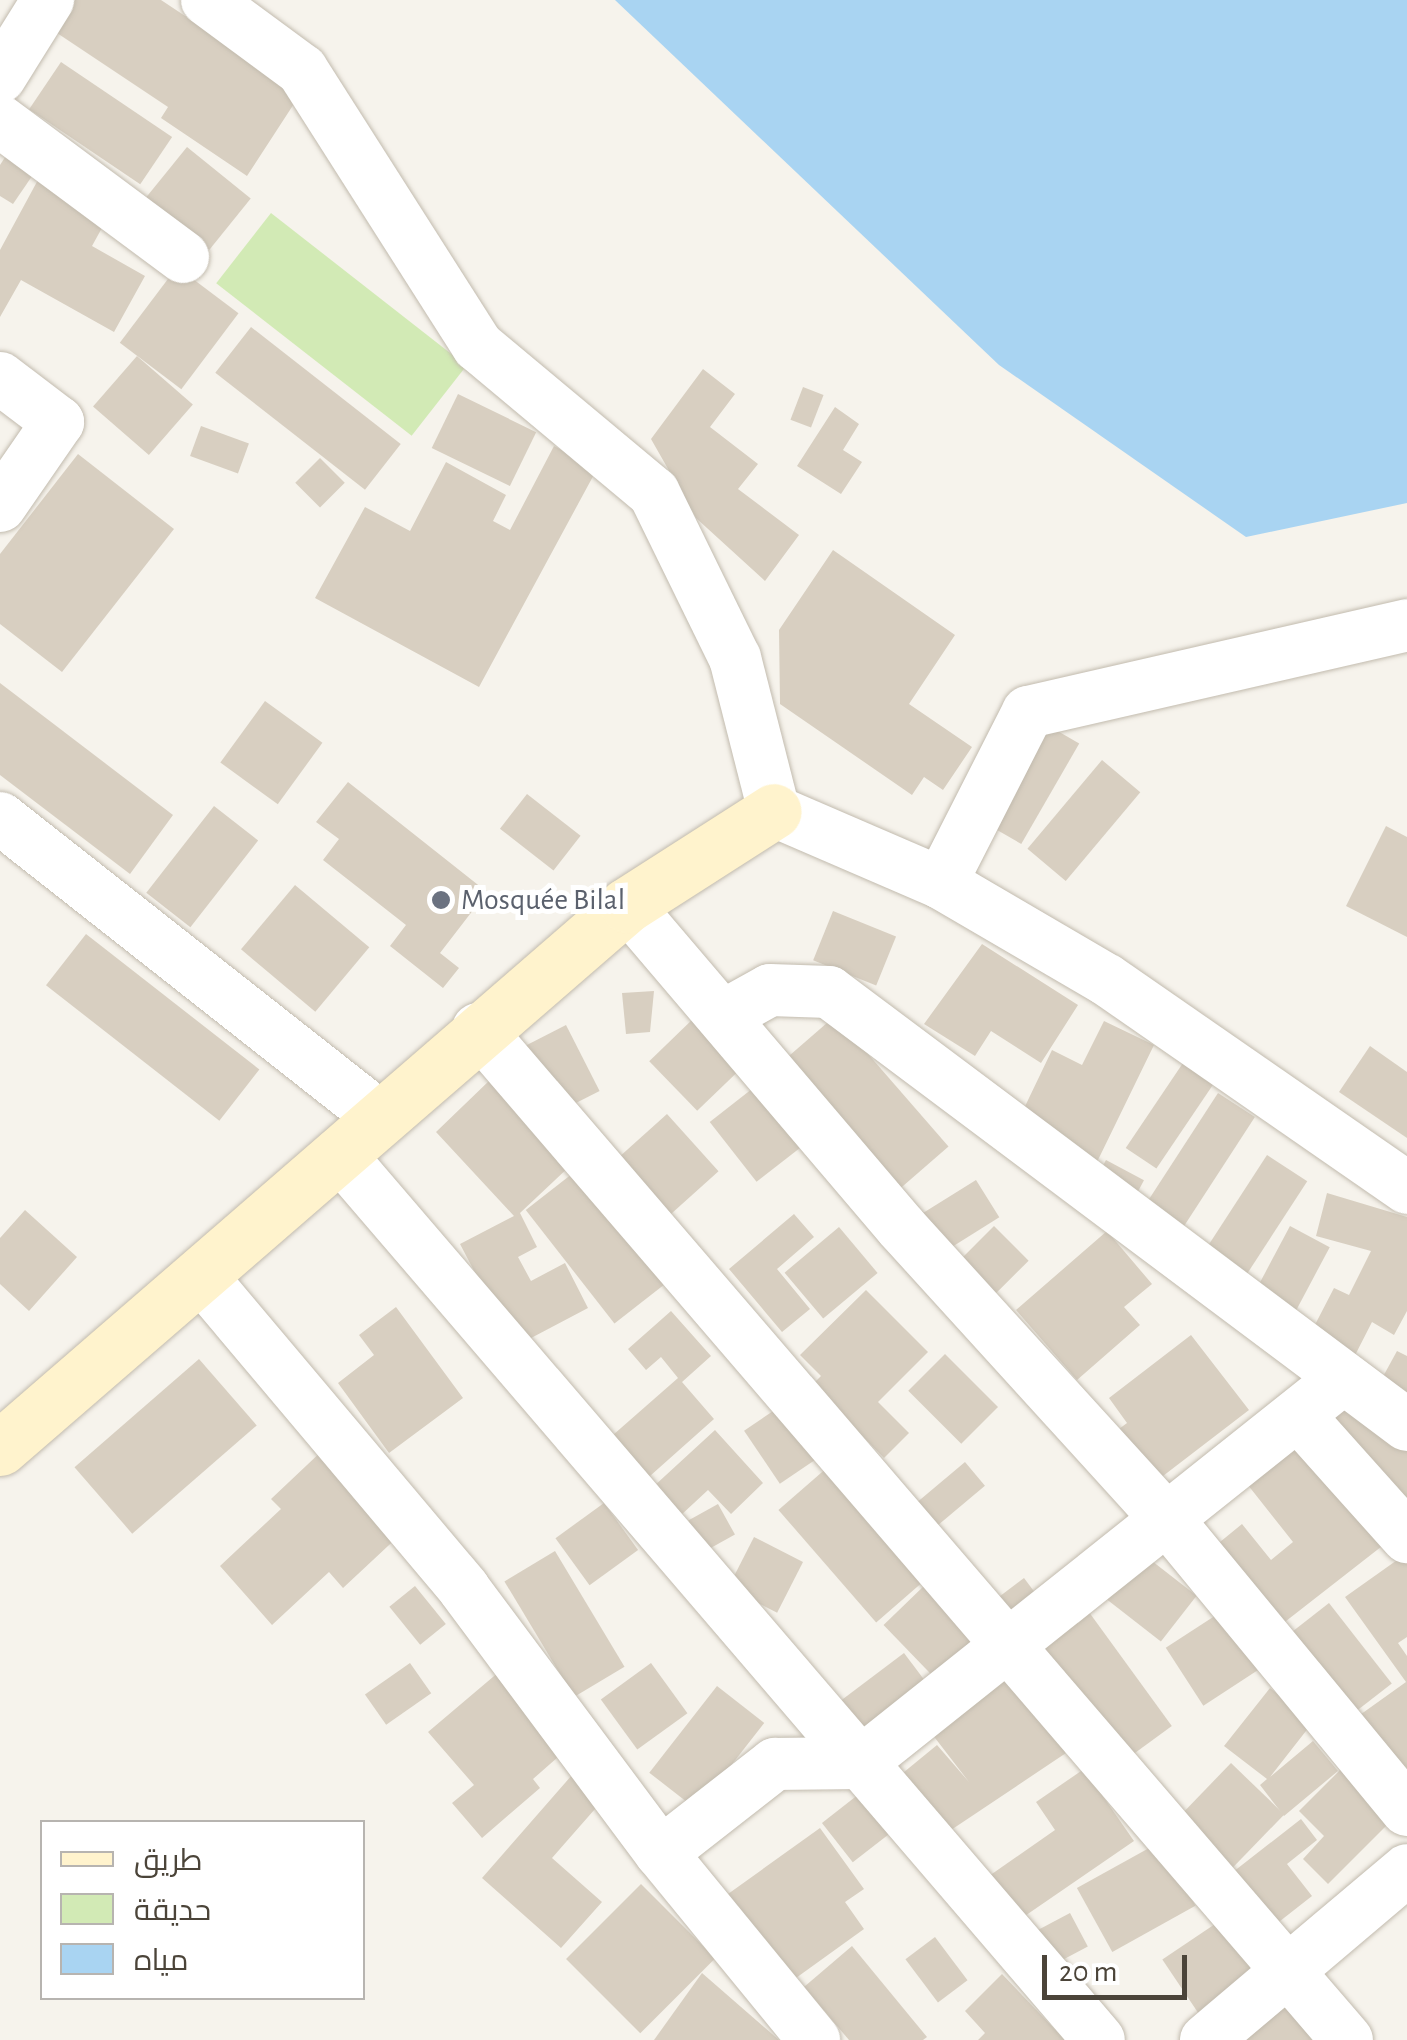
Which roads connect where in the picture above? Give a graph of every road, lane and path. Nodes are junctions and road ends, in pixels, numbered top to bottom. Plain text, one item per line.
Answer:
1 (48, 0) edge
2 (207, 0) edge
3 (0, 77) edge
4 (0, 121) edge
5 (183, 258) dead end
6 (0, 378) edge
7 (0, 506) edge
8 (1407, 625) edge
9 (774, 811) junction
10 (0, 818) edge
11 (941, 883) junction
12 (628, 905) junction
13 (725, 1014) junction
14 (478, 1029) junction
15 (380, 1117) junction
16 (339, 1154) junction
17 (1407, 1188) edge
18 (200, 1275) junction
19 (1342, 1380) junction
20 (1298, 1415) junction
21 (1407, 1425) edge
22 (0, 1448) edge
23 (1167, 1519) junction
24 (1407, 1537) edge
25 (1008, 1646) junction
26 (860, 1764) junction
27 (1407, 1810) edge
28 (661, 1853) junction
29 (1407, 1870) edge
30 (1286, 1971) junction
31 (814, 2040) edge
32 (1099, 2040) edge
33 (1206, 2040) edge
34 (1347, 2040) edge

1 - 3 street
2 - 9 street
4 - 5 street
6 - 7 street
8 - 11 street
9 - 11 street
9 - 12 main road
10 - 15 street
11 - 17 street
12 - 13 street
12 - 14 main road
13 - 19 street
13 - 23 street
14 - 15 main road
14 - 25 street
15 - 16 main road
16 - 18 main road
16 - 26 street
18 - 22 main road
18 - 28 street
19 - 20 street
19 - 21 street
20 - 23 street
20 - 24 street
23 - 25 street
23 - 27 street
25 - 26 street
25 - 30 street
26 - 28 street
26 - 32 street
28 - 31 street
29 - 30 street
30 - 33 street
30 - 34 street

